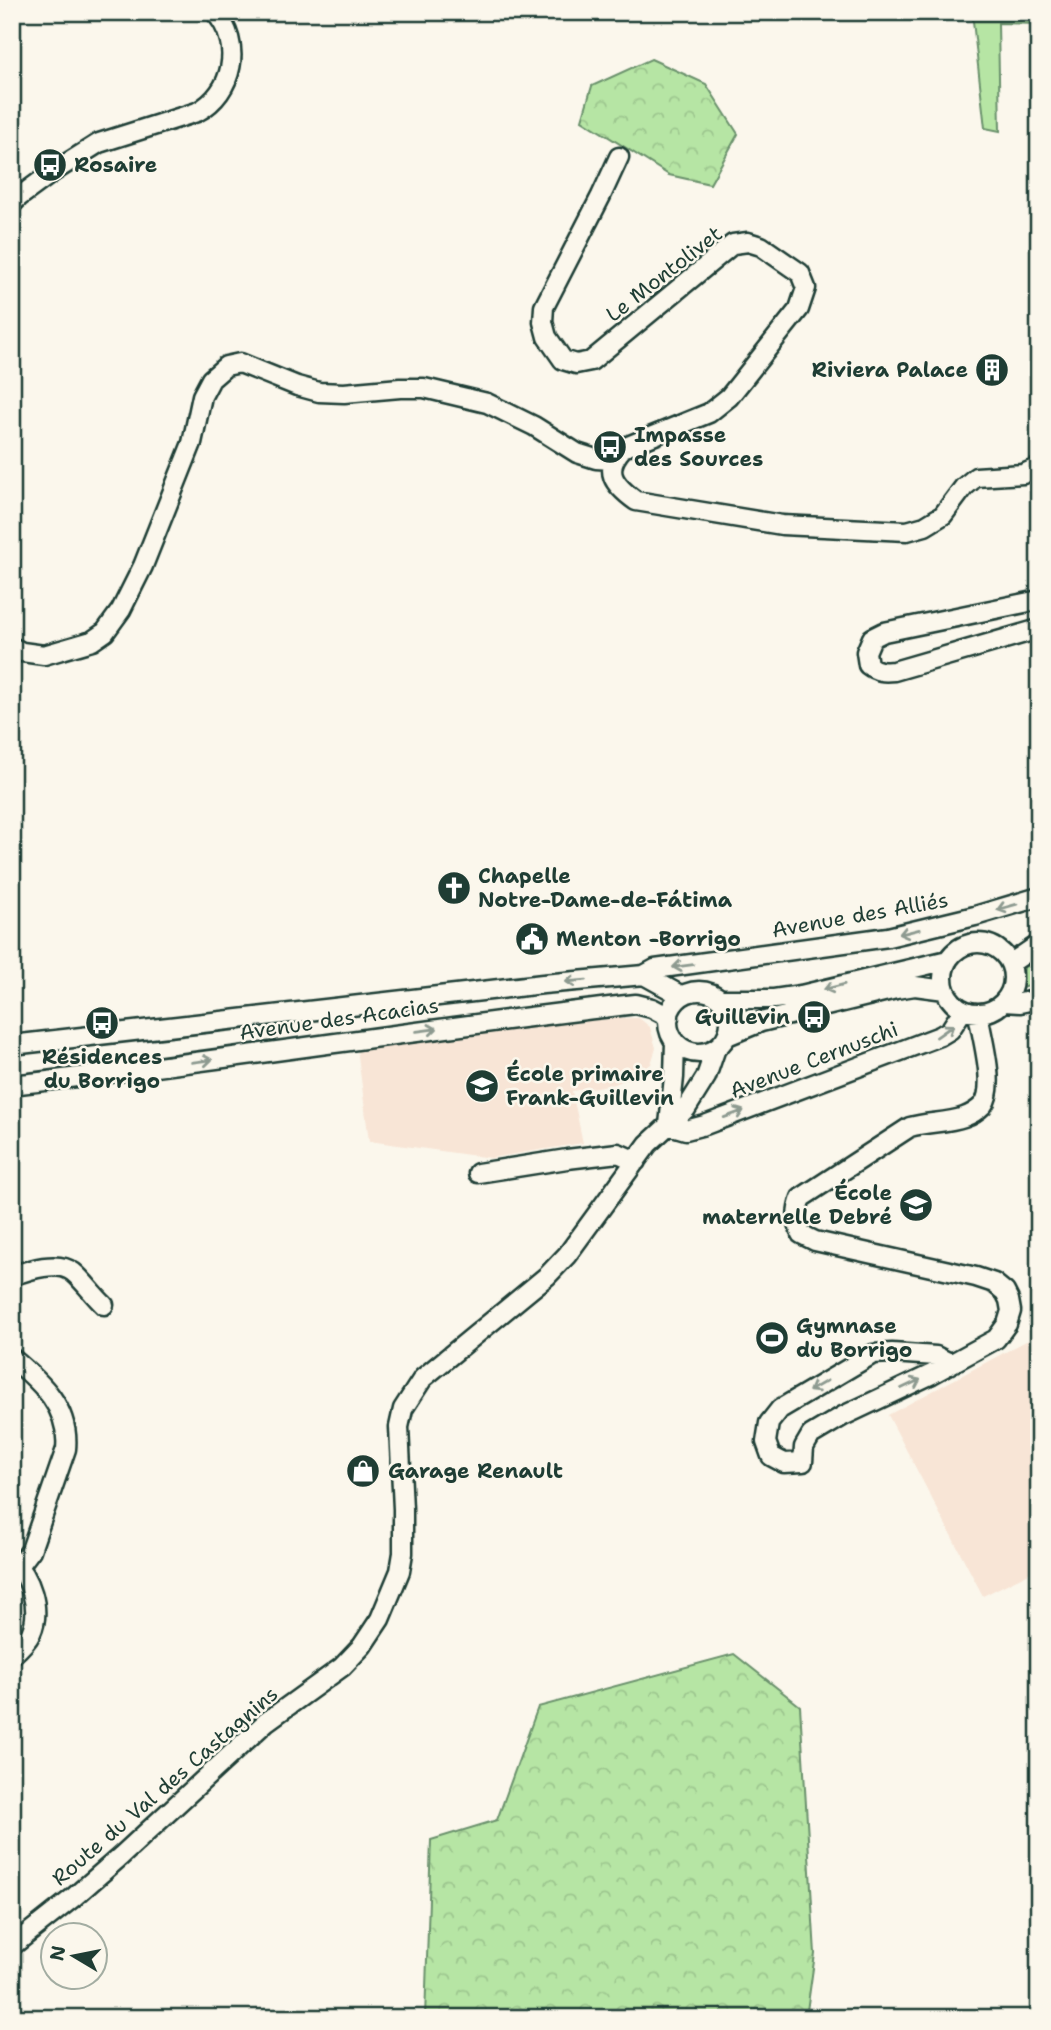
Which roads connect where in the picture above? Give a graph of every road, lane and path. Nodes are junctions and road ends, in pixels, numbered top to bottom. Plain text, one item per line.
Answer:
1 (215, 12) edge
2 (619, 157) dead end
3 (12, 204) edge
4 (612, 460) junction
5 (1039, 467) edge
6 (1039, 600) edge
7 (1039, 629) edge
8 (12, 647) edge
9 (1039, 897) edge
10 (975, 916) junction
11 (979, 942) junction
12 (1039, 944) edge
13 (724, 960) junction
14 (948, 960) junction
15 (1011, 963) junction
16 (644, 975) junction
17 (945, 990) junction
18 (711, 995) junction
19 (682, 996) junction
20 (1039, 999) edge
21 (1004, 1002) junction
22 (971, 1012) junction
23 (669, 1017) junction
24 (675, 1041) junction
25 (721, 1042) junction
26 (12, 1045) edge
27 (12, 1085) edge
28 (669, 1125) junction
29 (636, 1161) junction
30 (478, 1173) dead end
31 (12, 1276) edge
32 (104, 1305) dead end
33 (12, 1357) edge
34 (950, 1363) junction
35 (16, 1562) edge
36 (12, 1655) edge
37 (12, 1946) edge

1 - 3 street
2 - 4 street, Le Montolivet
4 - 5 street
4 - 8 street
6 - 7 street
9 -> 10 street, Avenue des Alliés
10 - 11 street
10 -> 13 street, Avenue des Alliés
11 - 14 street
11 - 15 street
12 - 15 street
13 -> 16 street, Avenue des Acacias
13 - 18 street
14 - 17 street
14 -> 18 street
15 - 21 street
16 - 19 street
16 -> 26 street, Avenue des Acacias
17 - 22 street
17 - 25 street
18 - 19 street
18 - 25 street
19 - 23 street
20 - 21 street
21 - 22 street
28 -> 22 street, Avenue Cernuschi
22 - 34 street
23 - 24 street
27 -> 23 street, Avenue des Acacias
24 - 25 street
24 - 28 street
25 - 28 street, Route du Val des Castagnins
28 - 29 street, Route du Val des Castagnins
29 - 30 street
29 - 37 street, Route du Val des Castagnins
31 - 32 street
33 - 35 street
34 -> 34 street
35 - 36 street

